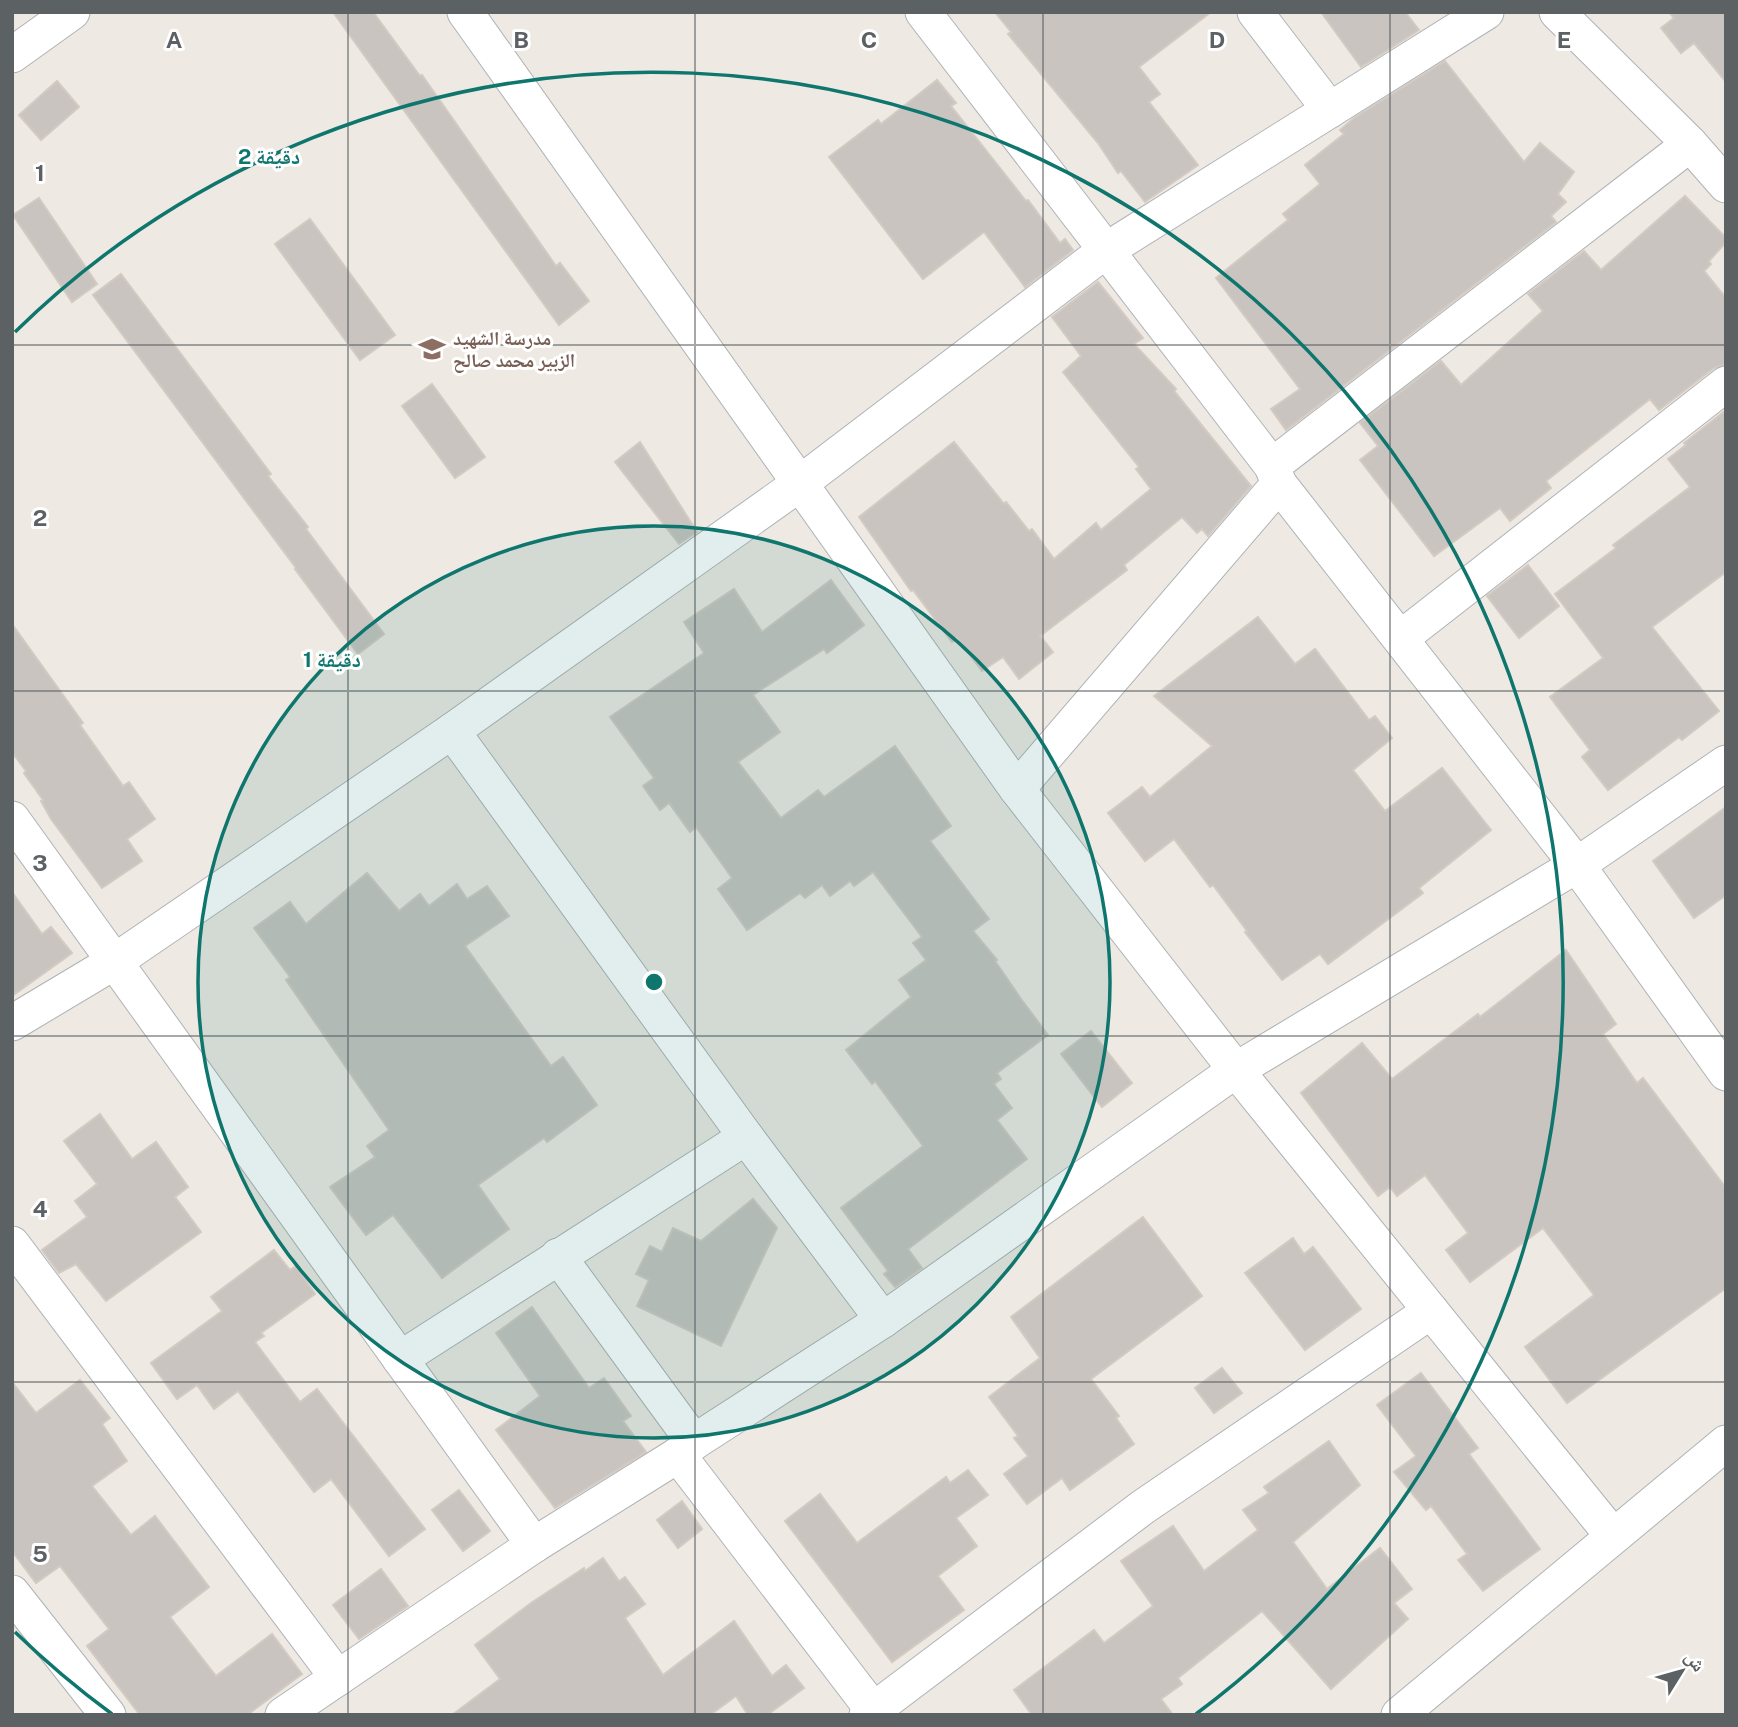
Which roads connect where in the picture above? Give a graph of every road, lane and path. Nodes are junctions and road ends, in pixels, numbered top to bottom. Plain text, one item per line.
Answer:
1 (72, 12) edge
2 (465, 12) edge
3 (923, 12) edge
4 (1255, 12) edge
5 (1486, 12) edge
6 (1557, 12) edge
7 (12, 55) edge
8 (1330, 110) junction
9 (1690, 144) junction
10 (1726, 186) edge
11 (1105, 251) junction
12 (1726, 384) edge
13 (1275, 475) junction
14 (799, 484) junction
15 (1401, 638) junction
16 (452, 732) junction
17 (1726, 763) edge
18 (1017, 789) junction
19 (12, 819) edge
20 (1577, 865) junction
21 (114, 962) junction
22 (12, 1023) edge
23 (1236, 1070) junction
24 (1726, 1073) edge
25 (746, 1137) junction
26 (12, 1244) edge
27 (558, 1256) junction
28 (1431, 1311) junction
29 (883, 1320) junction
30 (400, 1359) junction
31 (1726, 1443) edge
32 (686, 1448) junction
33 (1614, 1536) junction
34 (534, 1545) junction
35 (12, 1593) edge
36 (338, 1678) junction
37 (873, 1713) edge
38 (108, 1715) edge
39 (282, 1715) edge
40 (1399, 1715) edge

1 - 7 street
2 - 14 street
3 - 11 street
4 - 8 street
5 - 8 street
6 - 9 street
8 - 11 street
9 - 10 street
9 - 13 street
11 - 13 street
11 - 14 street
12 - 15 street
13 - 15 street
13 - 18 street
14 - 16 street
14 - 18 street
15 - 20 street
16 - 21 street
16 - 25 street
17 - 20 street
18 - 23 street
19 - 21 street
20 - 23 street
20 - 24 street
21 - 22 street
21 - 30 street
23 - 28 street
23 - 29 street
25 - 27 street
25 - 29 street
26 - 36 street
27 - 30 street
27 - 32 street
28 - 33 street
28 - 37 street
29 - 32 street
30 - 34 street
31 - 33 street
32 - 34 street
32 - 37 street
33 - 40 street
34 - 36 street
35 - 38 street
36 - 39 street

